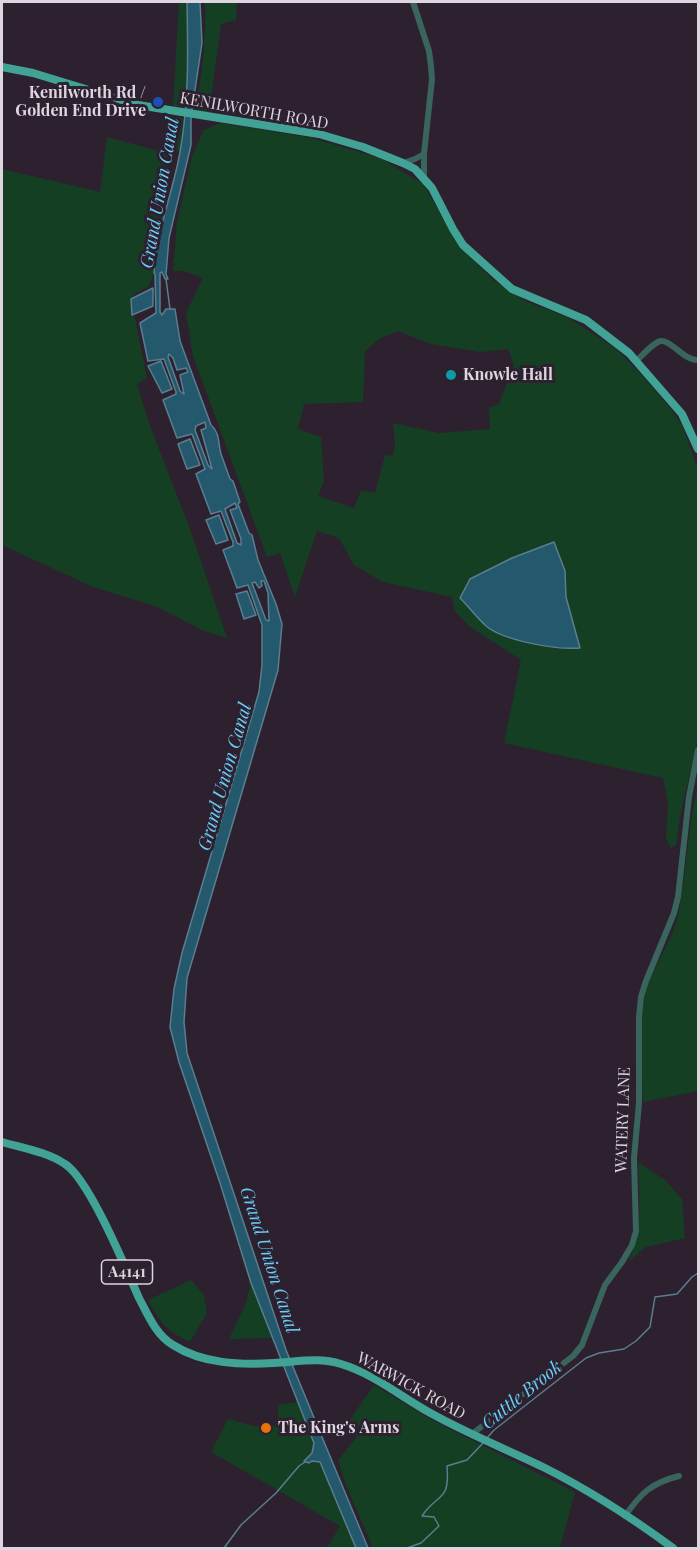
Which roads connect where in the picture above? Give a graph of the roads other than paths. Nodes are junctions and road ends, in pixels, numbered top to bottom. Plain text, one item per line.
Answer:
1 (413, 2) edge
2 (2, 67) edge
3 (424, 154) junction
4 (403, 163) junction
5 (424, 178) junction
6 (699, 360) edge
7 (636, 361) junction
8 (699, 449) edge
9 (699, 750) edge
10 (2, 1142) edge
11 (472, 1434) junction
12 (679, 1476) dead end
13 (625, 1516) junction
14 (673, 1548) edge

1 - 3 street
2 - 4 main road, KENILWORTH ROAD
3 - 4 street
3 - 5 street
4 - 5 main road, KENILWORTH ROAD
5 - 7 main road, KENILWORTH ROAD
6 - 7 street
7 - 8 main road, KENILWORTH ROAD
9 - 11 street, WATERY LANE
10 - 11 main road, WARWICK ROAD / A4141
11 - 13 main road, WARWICK ROAD / A4141
12 - 13 street
13 - 14 main road, WARWICK ROAD / A4141

